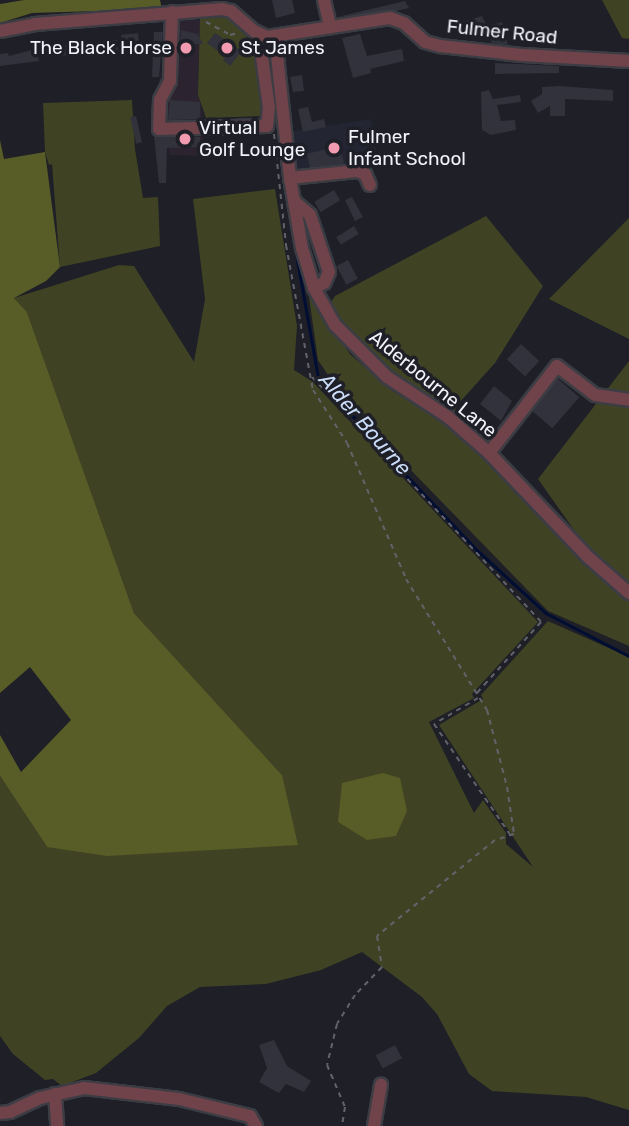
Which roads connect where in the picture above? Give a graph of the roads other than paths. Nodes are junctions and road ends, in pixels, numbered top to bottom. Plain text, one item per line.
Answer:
1 (324, 0) edge
2 (221, 5) edge
3 (172, 12) junction
4 (330, 27) junction
5 (0, 31) edge
6 (275, 37) junction
7 (262, 57) dead end
8 (629, 61) edge
9 (290, 178) junction
10 (370, 185) dead end
11 (294, 201) junction
12 (314, 288) junction
13 (629, 400) edge
14 (489, 453) junction
15 (629, 593) edge
16 (381, 1085) dead end
17 (55, 1094) junction
18 (0, 1113) edge
19 (57, 1126) edge
20 (256, 1126) edge
21 (374, 1126) edge

1 - 4 street
2 - 3 street
2 - 6 street
3 - 5 street
3 - 7 street
4 - 6 street, Fulmer Road
4 - 8 street, Fulmer Road
6 - 9 street, Alderbourne Lane
9 - 10 street
9 - 11 street, Alderbourne Lane
11 - 12 street, Alderbourne Lane
11 - 12 street
12 - 14 street, Alderbourne Lane
13 - 14 street
14 - 15 street, Alderbourne Lane
16 - 21 street
17 - 18 street
17 - 19 street
17 - 20 street

